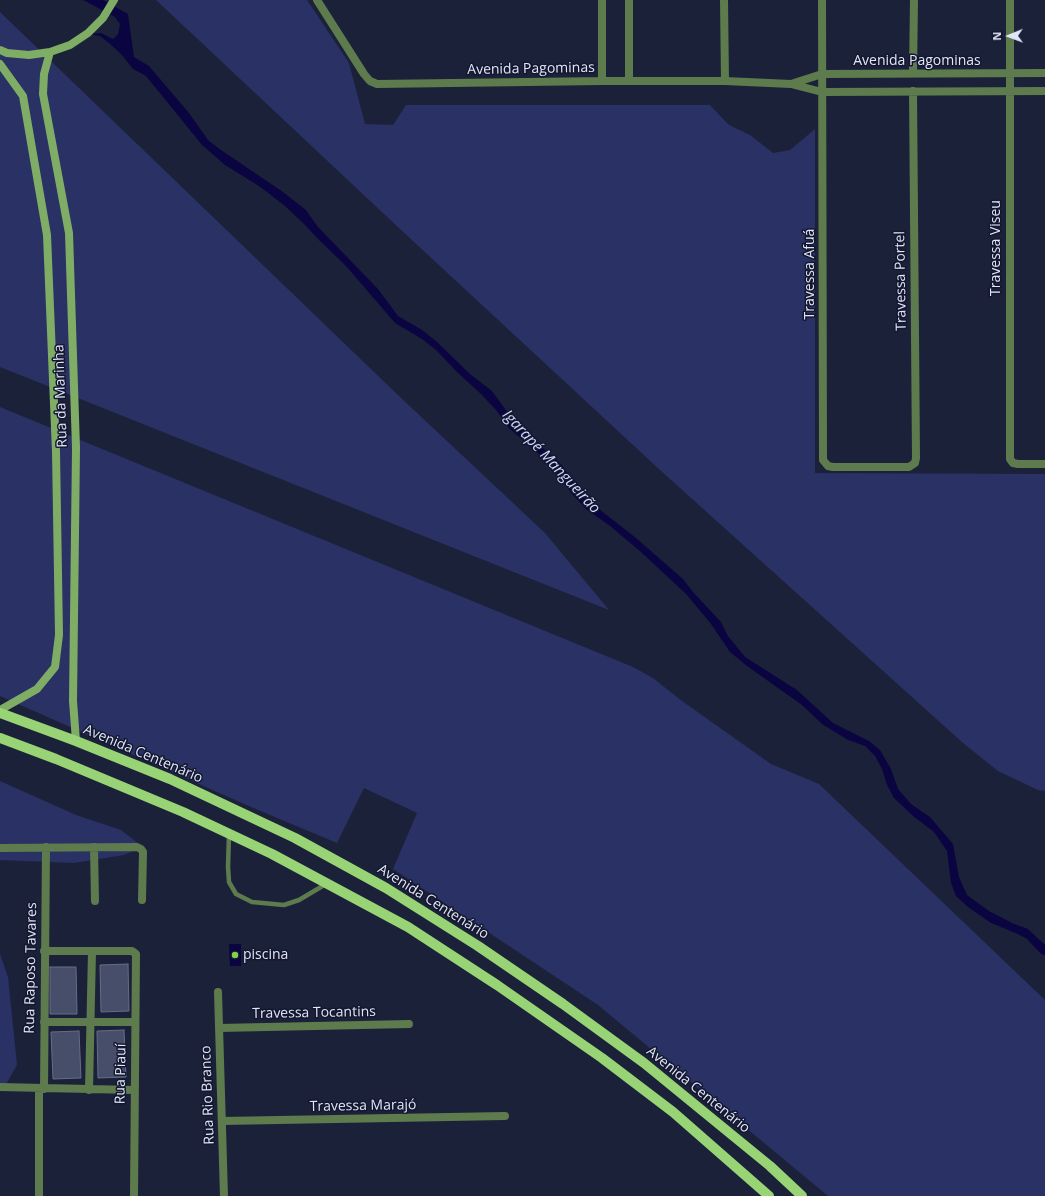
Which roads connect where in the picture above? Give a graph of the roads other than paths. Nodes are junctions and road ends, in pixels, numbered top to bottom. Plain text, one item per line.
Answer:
1 (114, 0) edge
2 (317, 0) edge
3 (602, 0) edge
4 (629, 0) edge
5 (724, 0) edge
6 (822, 0) edge
7 (914, 0) edge
8 (1010, 0) edge
9 (0, 50) edge
10 (50, 52) junction
11 (0, 64) edge
12 (1009, 73) junction
13 (1045, 73) edge
14 (822, 74) junction
15 (913, 74) junction
16 (602, 81) junction
17 (629, 81) junction
18 (725, 81) junction
19 (791, 84) junction
20 (1009, 91) junction
21 (1045, 91) edge
22 (822, 92) junction
23 (913, 92) junction
24 (1045, 464) edge
25 (909, 467) joint
26 (0, 710) edge
27 (0, 713) edge
28 (0, 738) edge
29 (76, 741) junction
30 (229, 834) junction
31 (46, 847) junction
32 (94, 847) junction
33 (0, 848) edge
34 (326, 883) junction
35 (142, 900) dead end
36 (95, 902) dead end
37 (44, 951) junction
38 (92, 951) junction
39 (218, 992) dead end
40 (44, 1022) junction
41 (91, 1022) junction
42 (135, 1022) junction
43 (410, 1024) dead end
44 (219, 1028) junction
45 (0, 1087) edge
46 (41, 1089) junction
47 (89, 1090) junction
48 (134, 1090) junction
49 (505, 1116) dead end
50 (222, 1121) junction
51 (39, 1196) edge
52 (134, 1196) edge
53 (224, 1196) edge
54 (769, 1196) edge
55 (802, 1196) edge

1 - 10 main road
2 - 16 street, Avenida Pagominas
3 - 16 street
4 - 17 street
5 - 18 street
6 - 14 street, Travessa Afuá
7 - 15 street
8 - 12 street, Travessa Viseu
9 - 10 main road
10 - 29 main road, Rua da Marinha
11 - 26 main road, Rua da Marinha
12 - 13 street, Avenida Pagominas
12 - 15 street, Avenida Pagominas
12 - 20 street, Travessa Viseu
14 - 15 street, Avenida Pagominas
14 - 19 street, Avenida Pagominas
14 - 22 street, Travessa Afuá
16 - 17 street, Avenida Pagominas
17 - 18 street, Avenida Pagominas
18 - 19 street, Avenida Pagominas
19 - 22 street, Avenida Pagominas
20 - 21 street, Avenida Pagominas
20 - 23 street, Avenida Pagominas
20 - 24 street, Travessa Viseu
22 - 23 street, Avenida Pagominas
22 - 25 street, Travessa Afuá
23 - 25 street, Travessa Portel
27 - 29 main road, Avenida Centenário
28 - 30 main road
29 - 55 main road, Avenida Centenário
30 - 34 main road
30 - 34 lane
31 - 32 street
31 - 33 street
31 - 37 street, Rua Raposo Tavares
32 - 35 street
32 - 36 street
34 - 54 main road
37 - 38 street
37 - 40 street, Rua Raposo Tavares
38 - 41 street
38 - 42 street, Rua Piauí
39 - 44 street, Rua Rio Branco
40 - 41 street
40 - 46 street, Rua Raposo Tavares
41 - 42 street
41 - 47 street
42 - 48 street, Rua Piauí
43 - 44 street, Travessa Tocantins
44 - 50 street, Rua Rio Branco
45 - 46 street
46 - 47 street
46 - 51 street, Rua Raposo Tavares
47 - 48 street
48 - 52 street, Rua Piauí
49 - 50 street, Travessa Marajó
50 - 53 street, Rua Rio Branco

